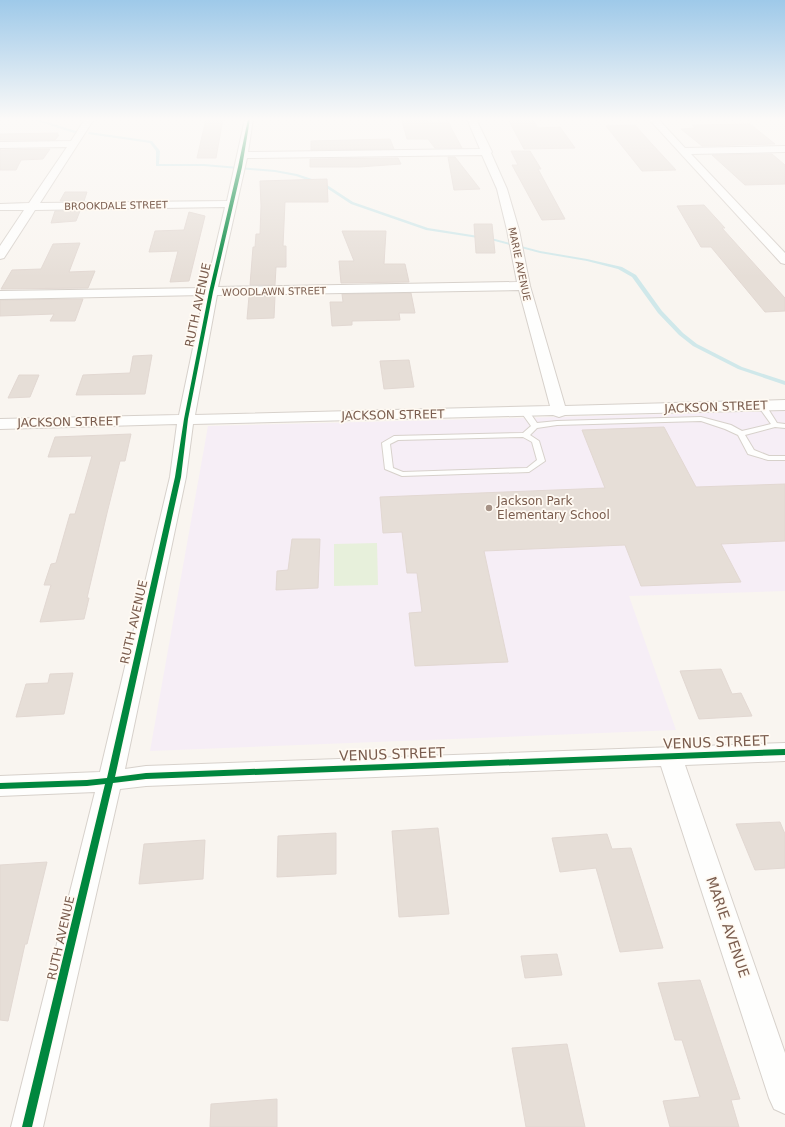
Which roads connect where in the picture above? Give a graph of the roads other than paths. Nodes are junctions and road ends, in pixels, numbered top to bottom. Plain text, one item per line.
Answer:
1 (55, 172) edge
2 (238, 172) edge
3 (495, 172) edge
4 (703, 172) edge
5 (231, 204) junction
6 (32, 206) junction
7 (0, 207) edge
8 (785, 243) edge
9 (770, 244) junction
10 (0, 255) edge
11 (785, 260) edge
12 (524, 286) junction
13 (211, 292) junction
14 (0, 295) edge
15 (785, 405) edge
16 (762, 406) junction
17 (525, 412) junction
18 (558, 412) junction
19 (186, 419) junction
20 (0, 424) edge
21 (774, 425) junction
22 (535, 426) junction
23 (785, 426) edge
24 (740, 434) junction
25 (524, 435) junction
26 (785, 458) edge
27 (785, 752) edge
28 (670, 756) junction
29 (110, 781) junction
30 (0, 786) edge
31 (785, 1098) edge
32 (27, 1127) edge

1 - 6 street
2 - 5 street, RUTH AVENUE
3 - 12 street, MARIE AVENUE
4 - 9 street
5 - 6 street, BROOKDALE STREET
5 - 13 street, RUTH AVENUE
6 - 7 street, BROOKDALE STREET
6 - 10 street
8 - 9 street
9 - 11 street
12 - 13 street, WOODLAWN STREET
12 - 18 street, MARIE AVENUE
13 - 14 street, WOODLAWN STREET
13 - 19 street, RUTH AVENUE
15 - 16 street, JACKSON STREET
16 - 18 street, JACKSON STREET
16 - 21 lane
17 - 18 street, JACKSON STREET
17 - 19 street, JACKSON STREET
17 - 22 lane
19 - 20 street, JACKSON STREET
19 - 29 street, RUTH AVENUE
21 - 23 lane
21 - 24 lane
22 - 24 lane
22 - 25 lane
24 - 26 lane
25 - 25 lane
27 - 28 street, VENUS STREET
28 - 29 street, VENUS STREET
28 - 31 street, MARIE AVENUE
29 - 30 street, VENUS STREET
29 - 32 street, RUTH AVENUE

